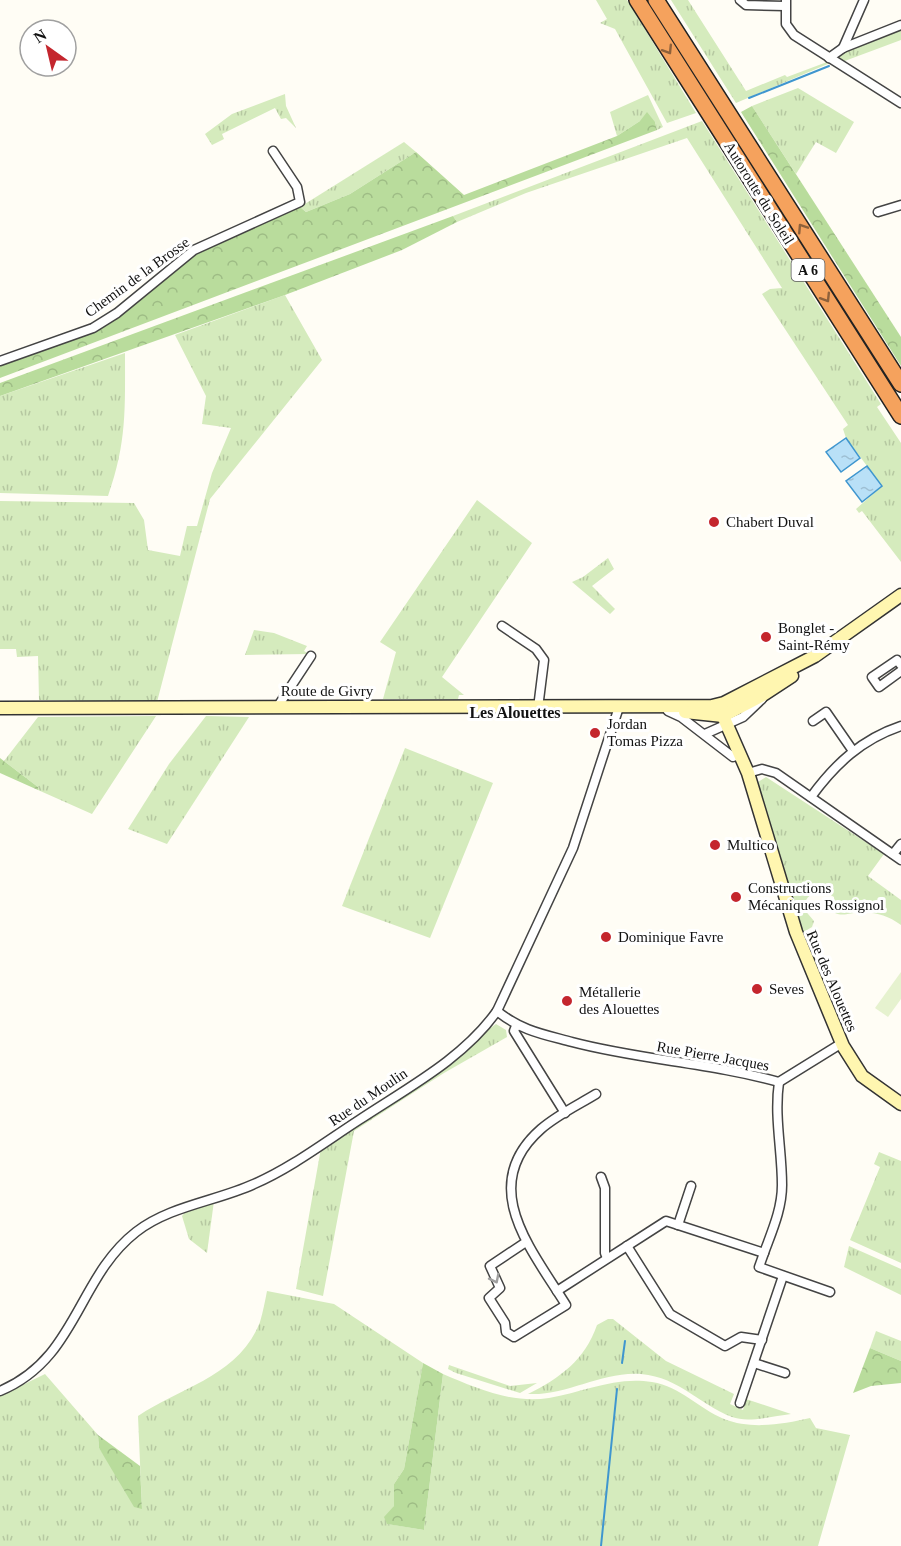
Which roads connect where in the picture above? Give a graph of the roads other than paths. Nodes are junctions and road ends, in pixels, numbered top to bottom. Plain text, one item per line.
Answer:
1 (637, 0) edge
2 (657, 0) edge
3 (864, 0) edge
4 (741, 1) edge
5 (785, 3) edge
6 (901, 25) edge
7 (843, 48) junction
8 (829, 58) junction
9 (901, 103) edge
10 (273, 151) dead end
11 (901, 206) edge
12 (878, 212) dead end
13 (0, 361) edge
14 (901, 384) edge
15 (901, 416) edge
16 (901, 595) edge
17 (502, 626) dead end
18 (311, 656) dead end
19 (815, 656) junction
20 (901, 665) edge
21 (901, 671) edge
22 (278, 706) junction
23 (618, 707) junction
24 (0, 708) edge
25 (538, 708) junction
26 (654, 708) junction
27 (668, 711) junction
28 (728, 714) junction
29 (813, 721) dead end
30 (901, 726) edge
31 (705, 734) junction
32 (738, 749) junction
33 (853, 751) junction
34 (748, 773) junction
35 (811, 797) junction
36 (901, 844) edge
37 (893, 854) junction
38 (901, 860) edge
39 (497, 1011) junction
40 (516, 1026) junction
41 (842, 1042) junction
42 (779, 1082) junction
43 (596, 1094) dead end
44 (901, 1104) edge
45 (565, 1113) junction
46 (601, 1177) dead end
47 (691, 1186) dead end
48 (678, 1225) junction
49 (526, 1242) junction
50 (627, 1246) junction
51 (764, 1253) junction
52 (607, 1258) junction
53 (783, 1276) junction
54 (557, 1291) junction
55 (830, 1292) dead end
56 (762, 1340) junction
57 (754, 1363) junction
58 (785, 1373) dead end
59 (0, 1391) edge
60 (740, 1403) dead end

1 -> 15 highway, Autoroute du Soleil / A 6
14 -> 2 highway, Autoroute du Soleil / A 6
3 - 7 street
4 - 5 street
5 - 8 street
6 - 7 street
7 - 8 street
8 - 9 street
10 - 13 street, Chemin de la Brosse
11 - 12 street
16 - 19 main road, Route de Givry
17 - 25 street
18 - 22 street
19 - 28 main road, Route de Givry
19 - 28 main road, Route de Givry
20 - 21 street
22 - 24 main road, Route de Givry
22 - 25 main road, Route de Givry
23 - 25 main road, Route de Givry
23 - 26 main road, Route de Givry
23 - 39 street, Rue du Moulin
26 - 27 main road, Route de Givry
26 - 28 main road, Route de Givry
27 - 28 main road, Route de Givry
27 - 31 street
28 - 31 street
28 - 32 main road, Rue des Alouettes
29 - 33 street
30 - 33 street
31 - 32 street
32 - 34 main road, Rue des Alouettes
33 - 35 street
34 - 35 street
34 - 41 main road, Rue des Alouettes
35 - 37 street
36 - 37 street
37 - 38 street
39 - 40 street, Rue Pierre Jacques
39 - 59 street, Rue du Moulin
40 - 42 street, Rue Pierre Jacques
40 - 45 street
41 - 42 street
41 - 44 main road, Rue des Alouettes
42 - 51 street, Rue Pierre Jacques
43 - 45 street
45 - 49 street
46 - 52 street
47 - 48 street
48 - 50 street
48 - 51 street
49 - 54 street
49 -> 54 street
50 - 52 street
50 - 56 street
51 - 53 street
52 - 54 street
53 - 55 street
53 - 56 street
56 - 57 street
57 - 58 street
57 - 60 street

